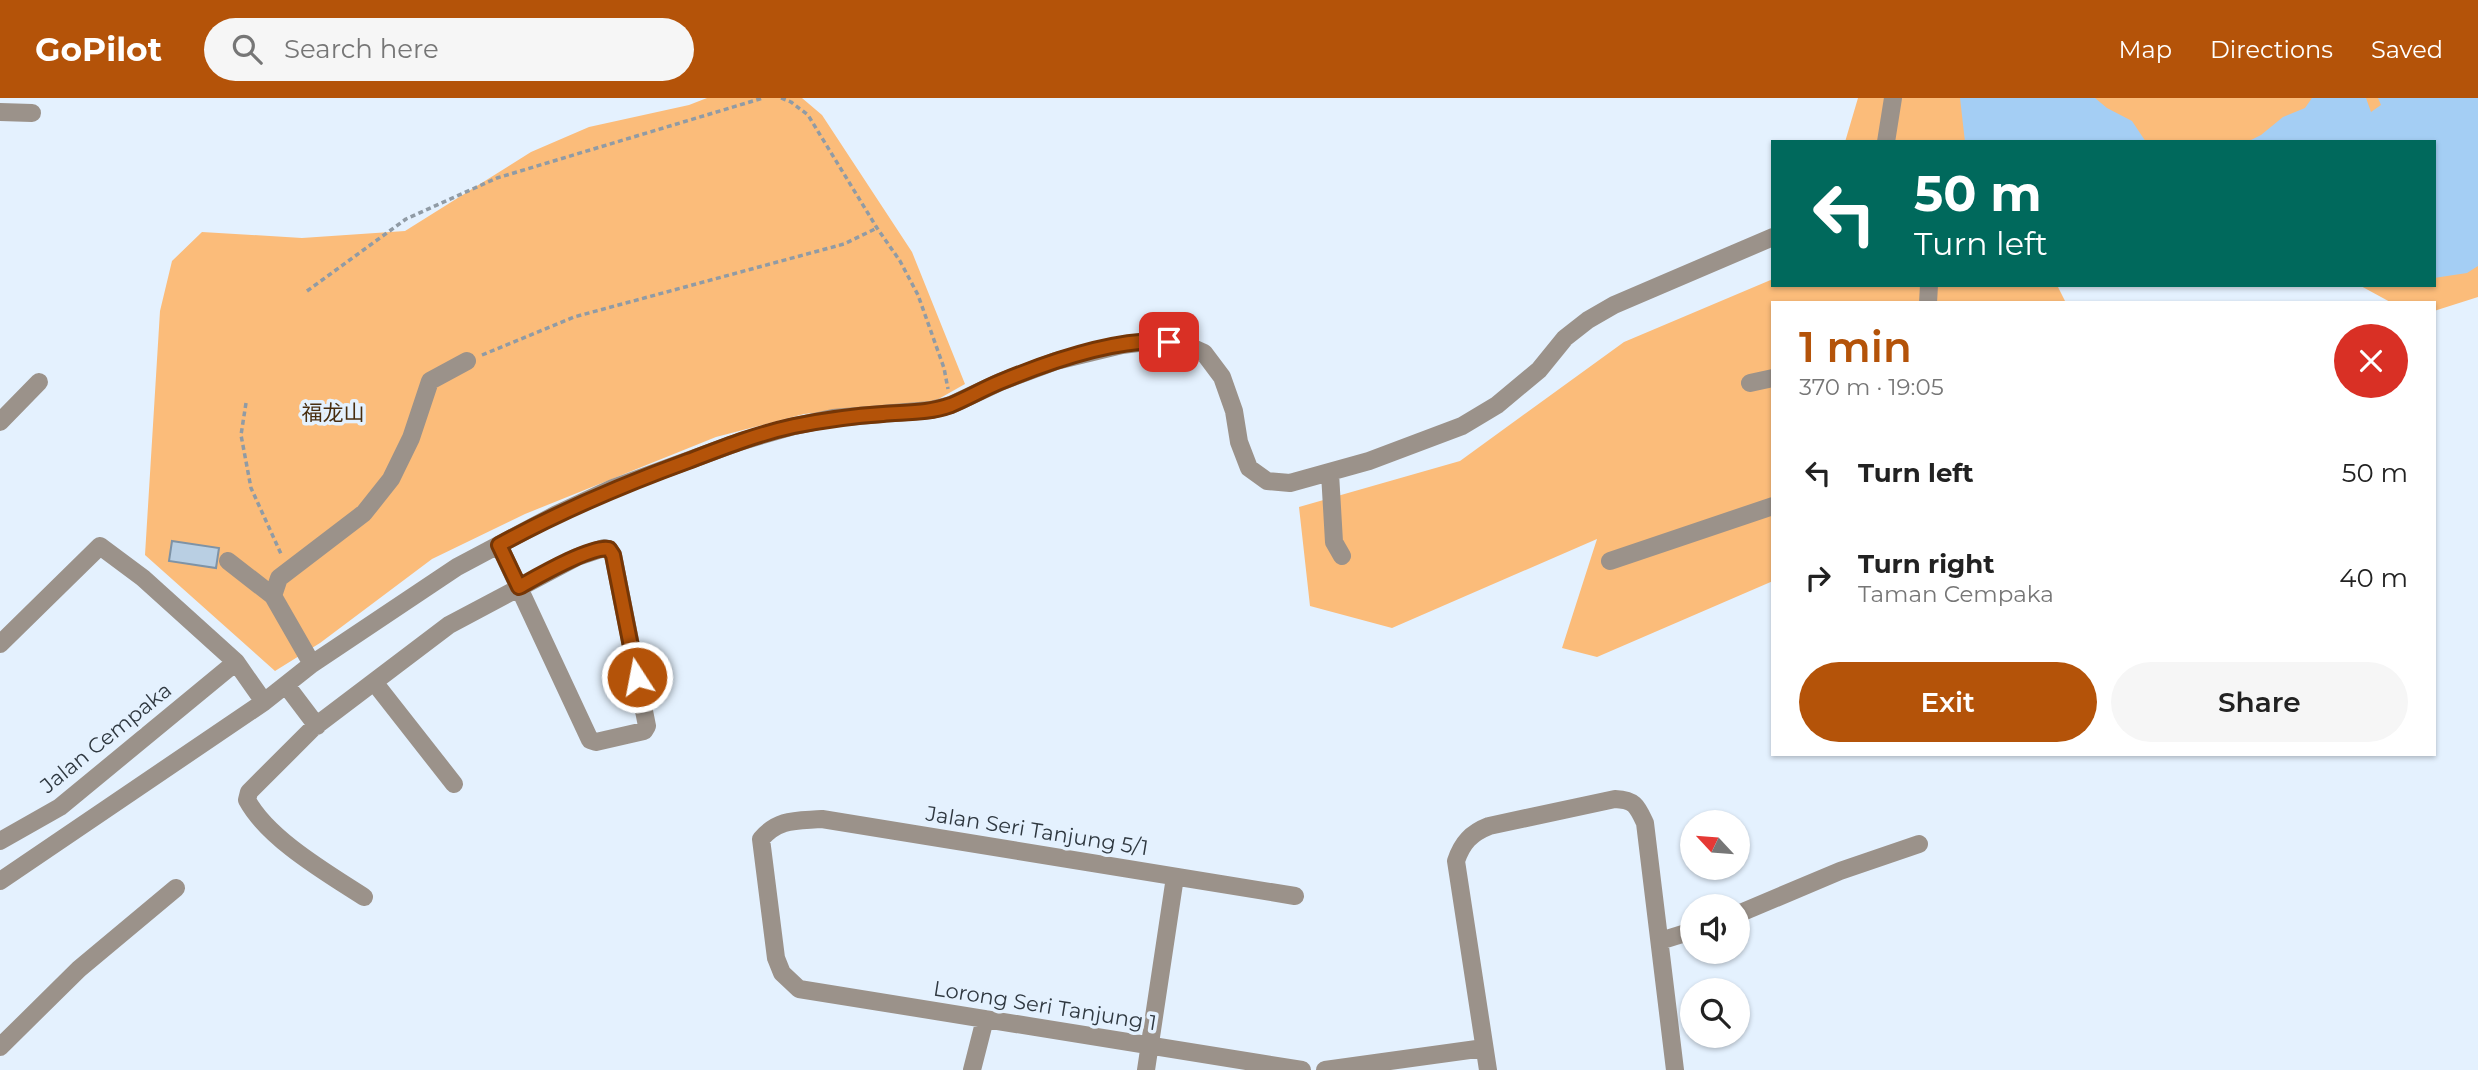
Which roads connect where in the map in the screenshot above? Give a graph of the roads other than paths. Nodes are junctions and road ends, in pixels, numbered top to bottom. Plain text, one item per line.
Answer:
1 (1893, 98) edge
2 (0, 112) edge
3 (32, 113) dead end
4 (1886, 140) edge
5 (1771, 238) edge
6 (467, 361) road end
7 (1771, 378) edge
8 (39, 382) dead end
9 (1750, 383) dead end
10 (0, 422) edge
11 (1330, 473) junction
12 (1771, 507) edge
13 (499, 545) junction
14 (1342, 556) dead end
15 (228, 561) dead end
16 (1610, 561) dead end
17 (519, 587) junction
18 (273, 596) junction
19 (1, 642) edge
20 (236, 662) junction
21 (312, 664) junction
22 (374, 682) junction
23 (286, 685) junction
24 (264, 702) junction
25 (317, 726) junction
26 (454, 784) dead end
27 (0, 841) edge
28 (1919, 844) dead end
29 (1175, 877) junction
30 (0, 881) edge
31 (176, 888) dead end
32 (1295, 896) dead end
33 (364, 897) dead end
34 (1750, 909) edge
35 (1680, 935) edge
36 (1660, 941) junction
37 (786, 978) joint
38 (985, 1019) junction
39 (1150, 1046) junction
40 (0, 1048) edge
41 (1484, 1048) junction
42 (972, 1070) edge
43 (1146, 1070) edge
44 (1302, 1070) edge
45 (1325, 1070) edge
46 (1488, 1070) edge
47 (1675, 1070) edge

1 - 4 street
2 - 3 street
5 - 11 street
6 - 18 street
7 - 9 street
8 - 10 street
11 - 13 street
11 - 14 street
12 - 16 street
13 - 17 street
13 - 21 street
15 - 18 street
17 - 17 street
17 - 22 street
18 - 21 street
19 - 20 street
20 - 24 street
20 - 27 street, Jalan Cempaka
21 - 23 street
22 - 25 street
22 - 26 street
23 - 24 street
23 - 25 street
24 - 30 street
25 - 33 street
28 - 34 street
29 - 32 street, Jalan Seri Tanjung 5/1
29 - 37 street, Jalan Seri Tanjung 5/1
29 - 39 street
31 - 40 street
35 - 36 street
36 - 41 street
36 - 47 street
37 - 38 street, Lorong Seri Tanjung 1
38 - 39 street, Lorong Seri Tanjung 1
38 - 42 street
39 - 43 street
39 - 44 street, Lorong Seri Tanjung 1
41 - 45 street
41 - 46 street

